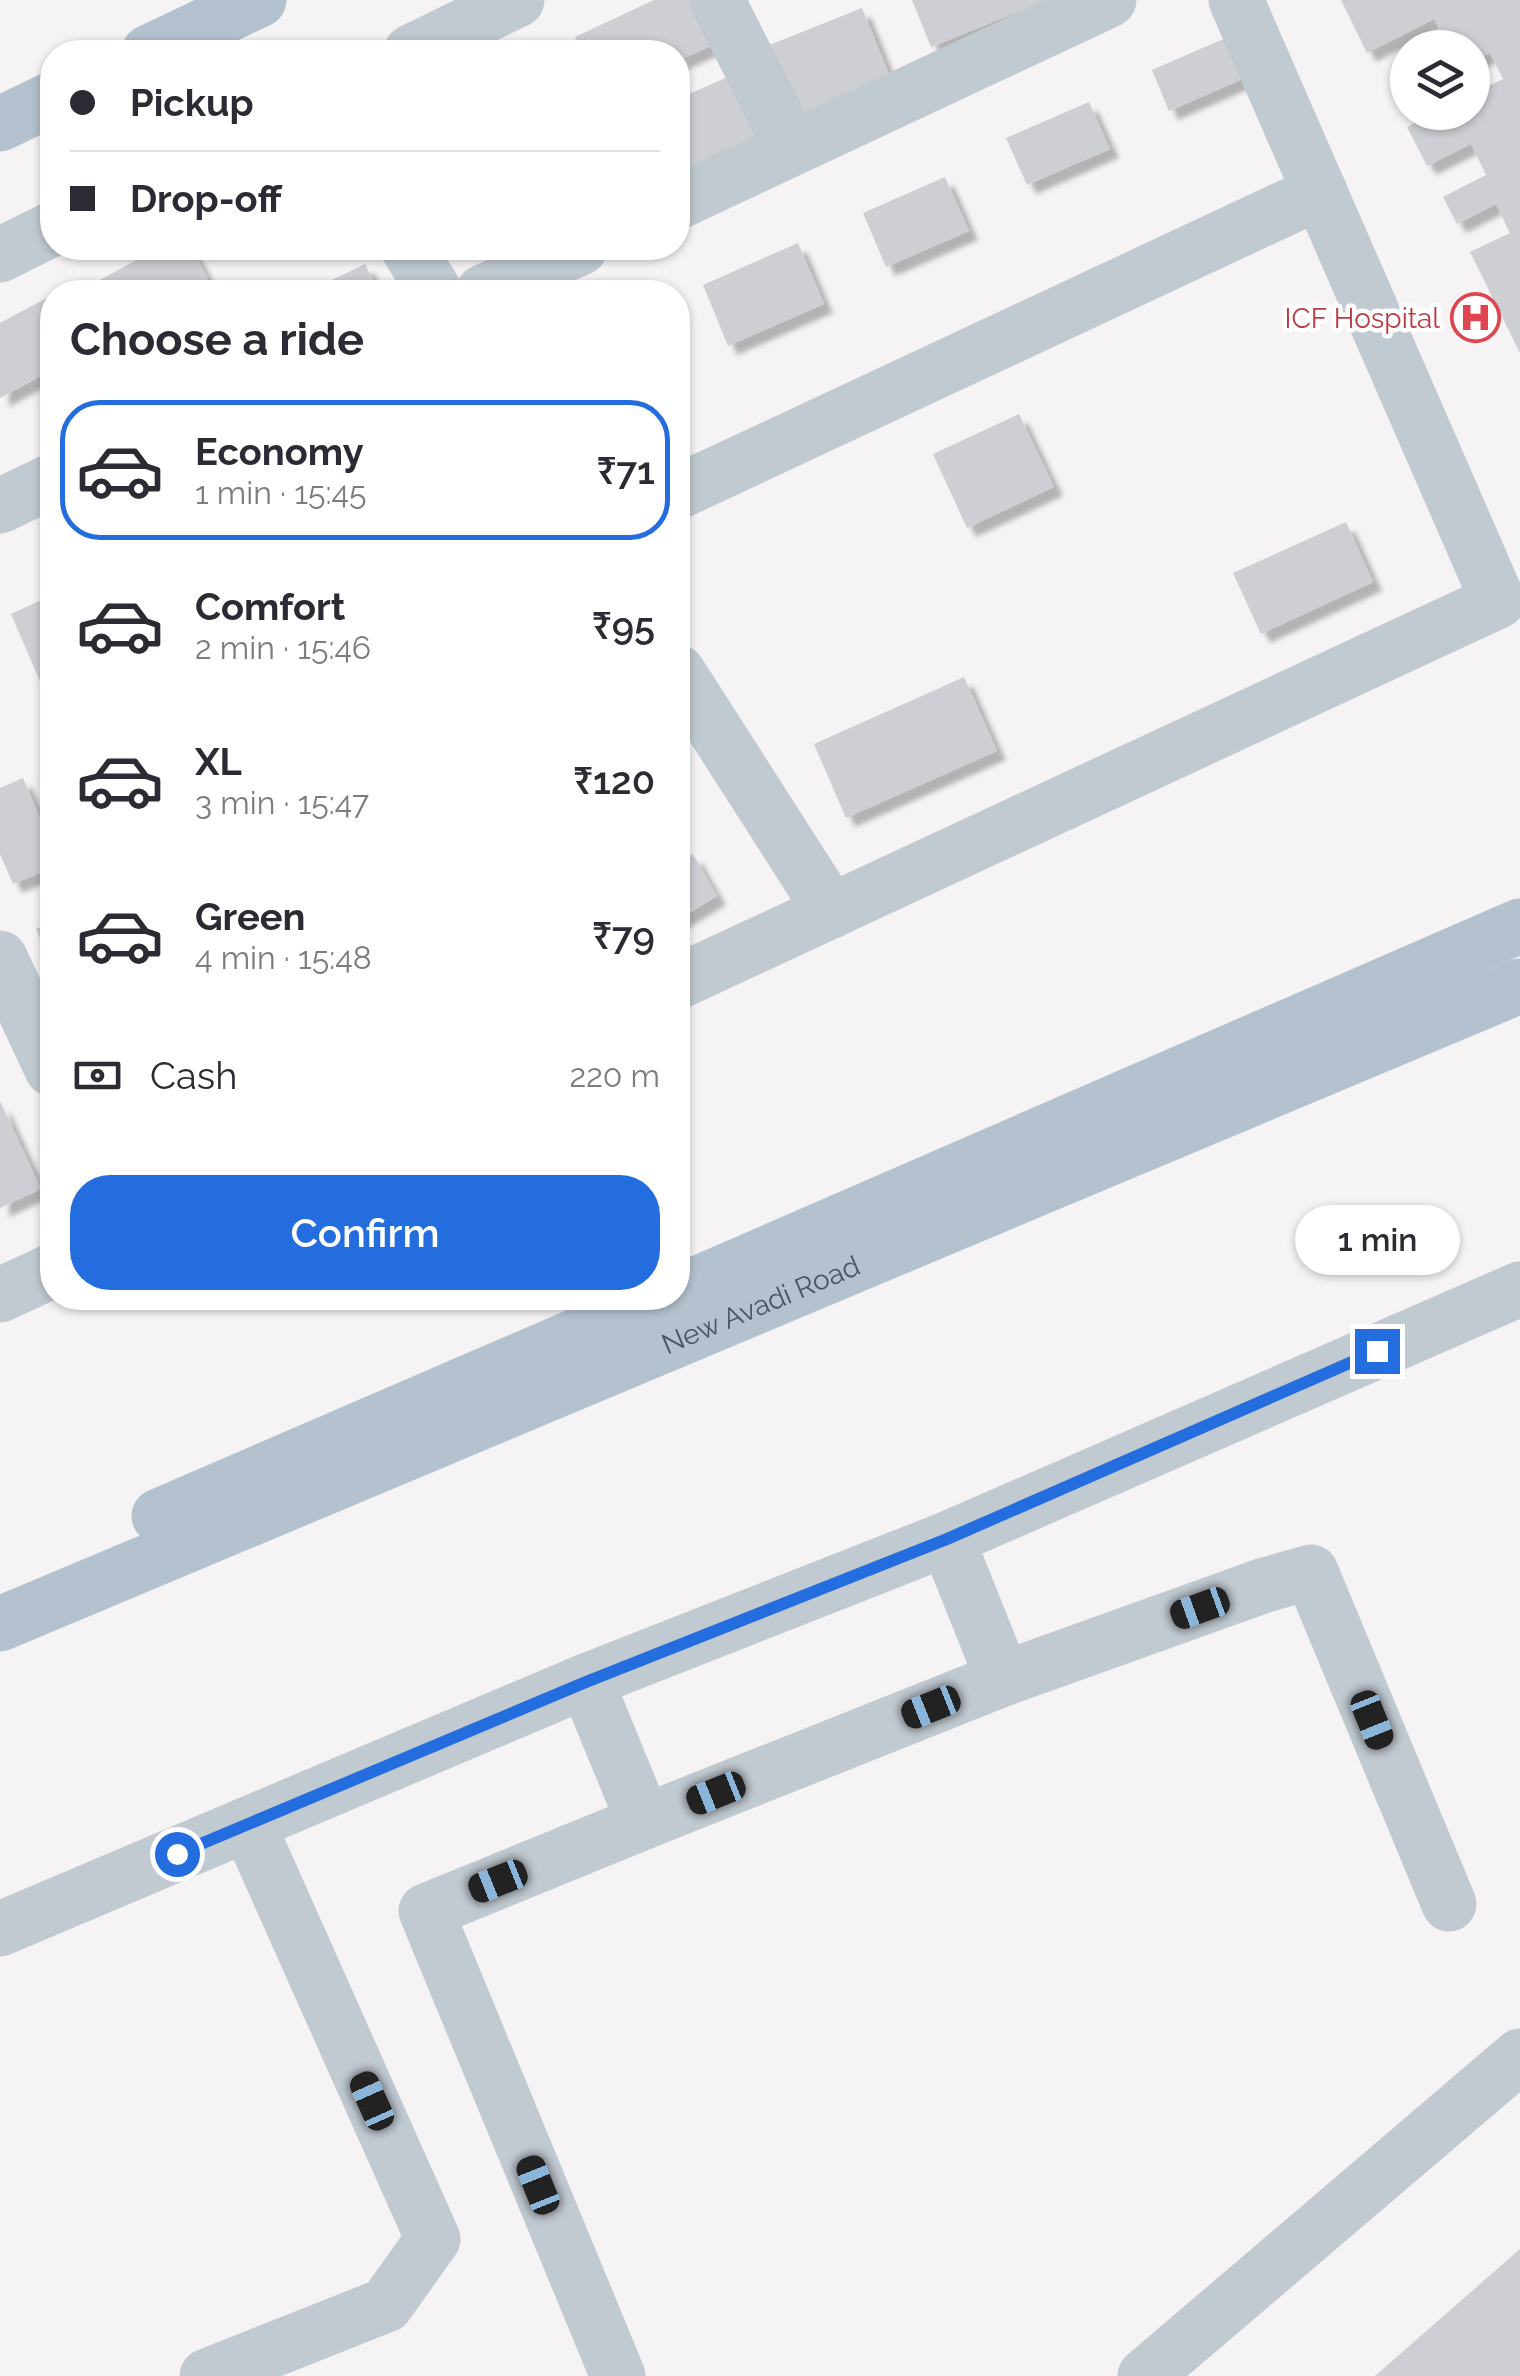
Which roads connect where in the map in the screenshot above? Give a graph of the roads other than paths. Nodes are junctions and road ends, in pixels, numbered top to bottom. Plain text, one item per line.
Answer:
1 (259, 0) edge
2 (517, 0) edge
3 (717, 0) edge
4 (1110, 0) edge
5 (1236, 0) edge
6 (174, 40) edge
7 (435, 40) edge
8 (40, 104) edge
9 (0, 124) edge
10 (792, 148) junction
11 (1320, 192) junction
12 (690, 196) edge
13 (40, 235) edge
14 (0, 254) edge
15 (554, 260) edge
16 (509, 280) edge
17 (690, 486) edge
18 (690, 691) edge
19 (831, 910) junction
20 (1520, 926) edge
21 (0, 958) edge
22 (690, 976) edge
23 (1520, 986) edge
24 (40, 1043) edge
25 (40, 1277) edge
26 (690, 1287) edge
27 (1520, 1288) edge
28 (0, 1295) edge
29 (636, 1310) edge
30 (947, 1539) junction
31 (0, 1585) edge
32 (0, 1624) edge
33 (1003, 1678) junction
34 (586, 1682) junction
35 (644, 1822) junction
36 (248, 1824) junction
37 (1449, 1904) dead end
38 (0, 1929) edge
39 (1520, 2056) edge
40 (207, 2376) edge
41 (618, 2376) edge
42 (1145, 2376) edge

1 - 6 main road
2 - 7 street
3 - 10 street
4 - 10 street
5 - 11 street
8 - 9 main road
10 - 12 street
11 - 17 street
11 - 19 street
13 - 14 street
15 - 16 street
18 - 19 street
19 - 22 street
20 - 26 main road, New Avadi Road
21 - 24 street
23 - 32 main road, New Avadi Road
25 - 28 street
27 - 30 street
29 - 31 main road, New Avadi Road
30 - 33 street
30 - 34 street
33 - 35 street
33 - 37 street
34 - 35 street
34 - 36 street
35 - 41 street
36 - 38 street
36 - 40 street
39 - 42 street

